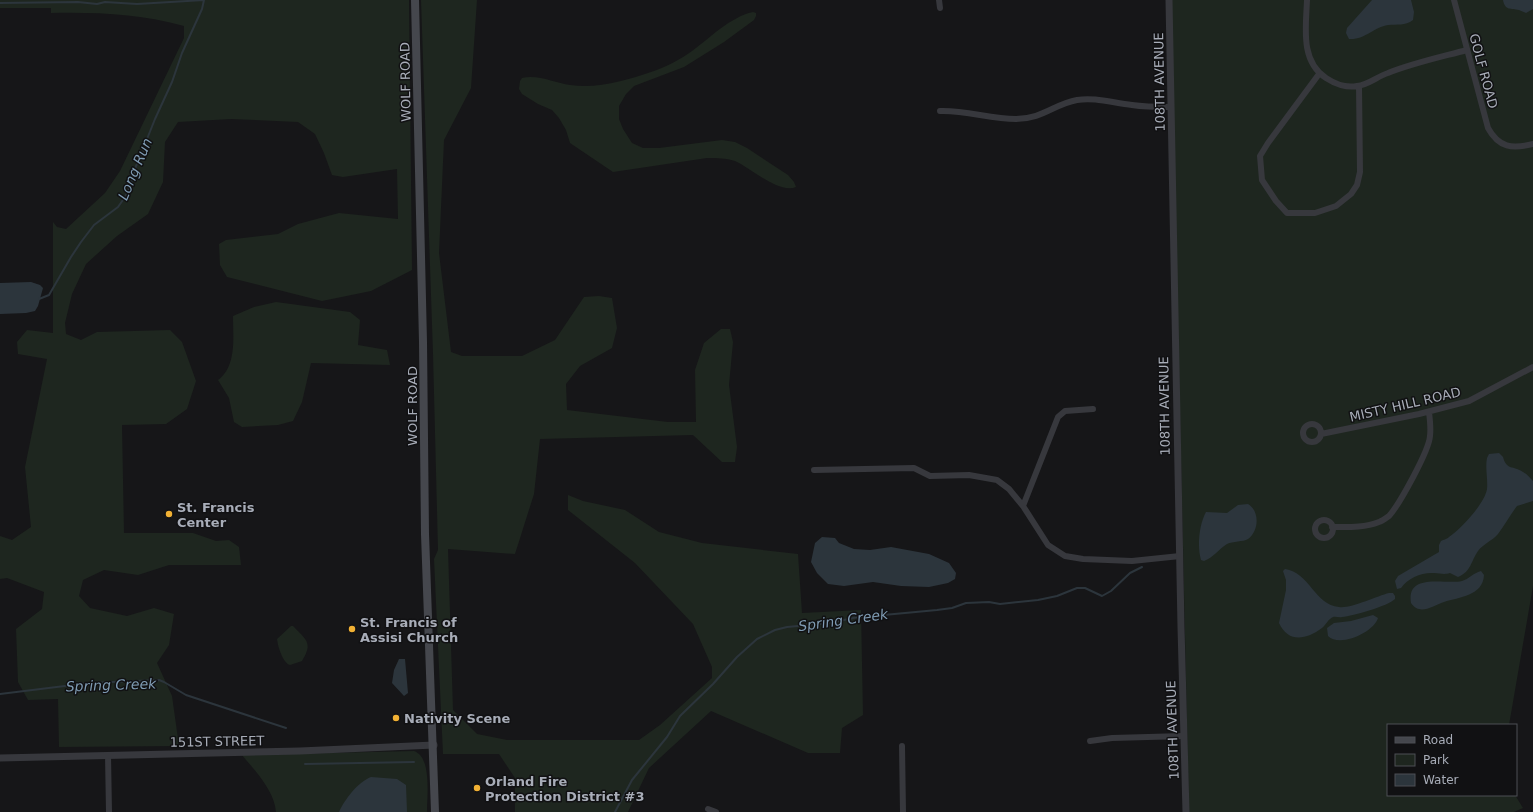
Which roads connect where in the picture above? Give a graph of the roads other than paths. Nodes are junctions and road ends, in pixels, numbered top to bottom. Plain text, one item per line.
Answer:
1 (415, 0) edge
2 (939, 0) edge
3 (1169, 0) edge
4 (1307, 0) edge
5 (1454, 0) edge
6 (940, 8) dead end
7 (1467, 50) junction
8 (1319, 74) junction
9 (1359, 86) junction
10 (1172, 107) junction
11 (940, 111) dead end
12 (1533, 144) edge
13 (1533, 367) edge
14 (1093, 409) dead end
15 (1429, 412) junction
16 (1321, 434) dead end
17 (814, 470) dead end
18 (1023, 506) junction
19 (1332, 527) dead end
20 (1180, 556) junction
21 (1184, 736) junction
22 (1090, 741) dead end
23 (434, 745) junction
24 (902, 746) dead end
25 (108, 755) junction
26 (0, 758) edge
27 (708, 808) dead end
28 (109, 812) edge
29 (435, 812) edge
30 (716, 812) edge
31 (903, 812) edge
32 (1186, 812) edge

1 - 23 main road, WOLF ROAD
2 - 6 street
3 - 10 street, 108TH AVENUE
4 - 8 street
5 - 7 street, GOLF ROAD
7 - 9 street
7 - 12 street, GOLF ROAD
8 - 9 street
8 - 9 street
10 - 11 street
10 - 20 street, 108TH AVENUE
13 - 15 street, MISTY HILL ROAD
14 - 18 street
15 - 16 street, MISTY HILL ROAD
15 - 19 street
17 - 18 street
18 - 20 street
20 - 21 street, 108TH AVENUE
21 - 22 street
21 - 32 street, 108TH AVENUE
23 - 25 street, 151ST STREET
23 - 29 main road, WOLF ROAD
24 - 31 street
25 - 26 street, 151ST STREET
25 - 28 street
27 - 30 street

